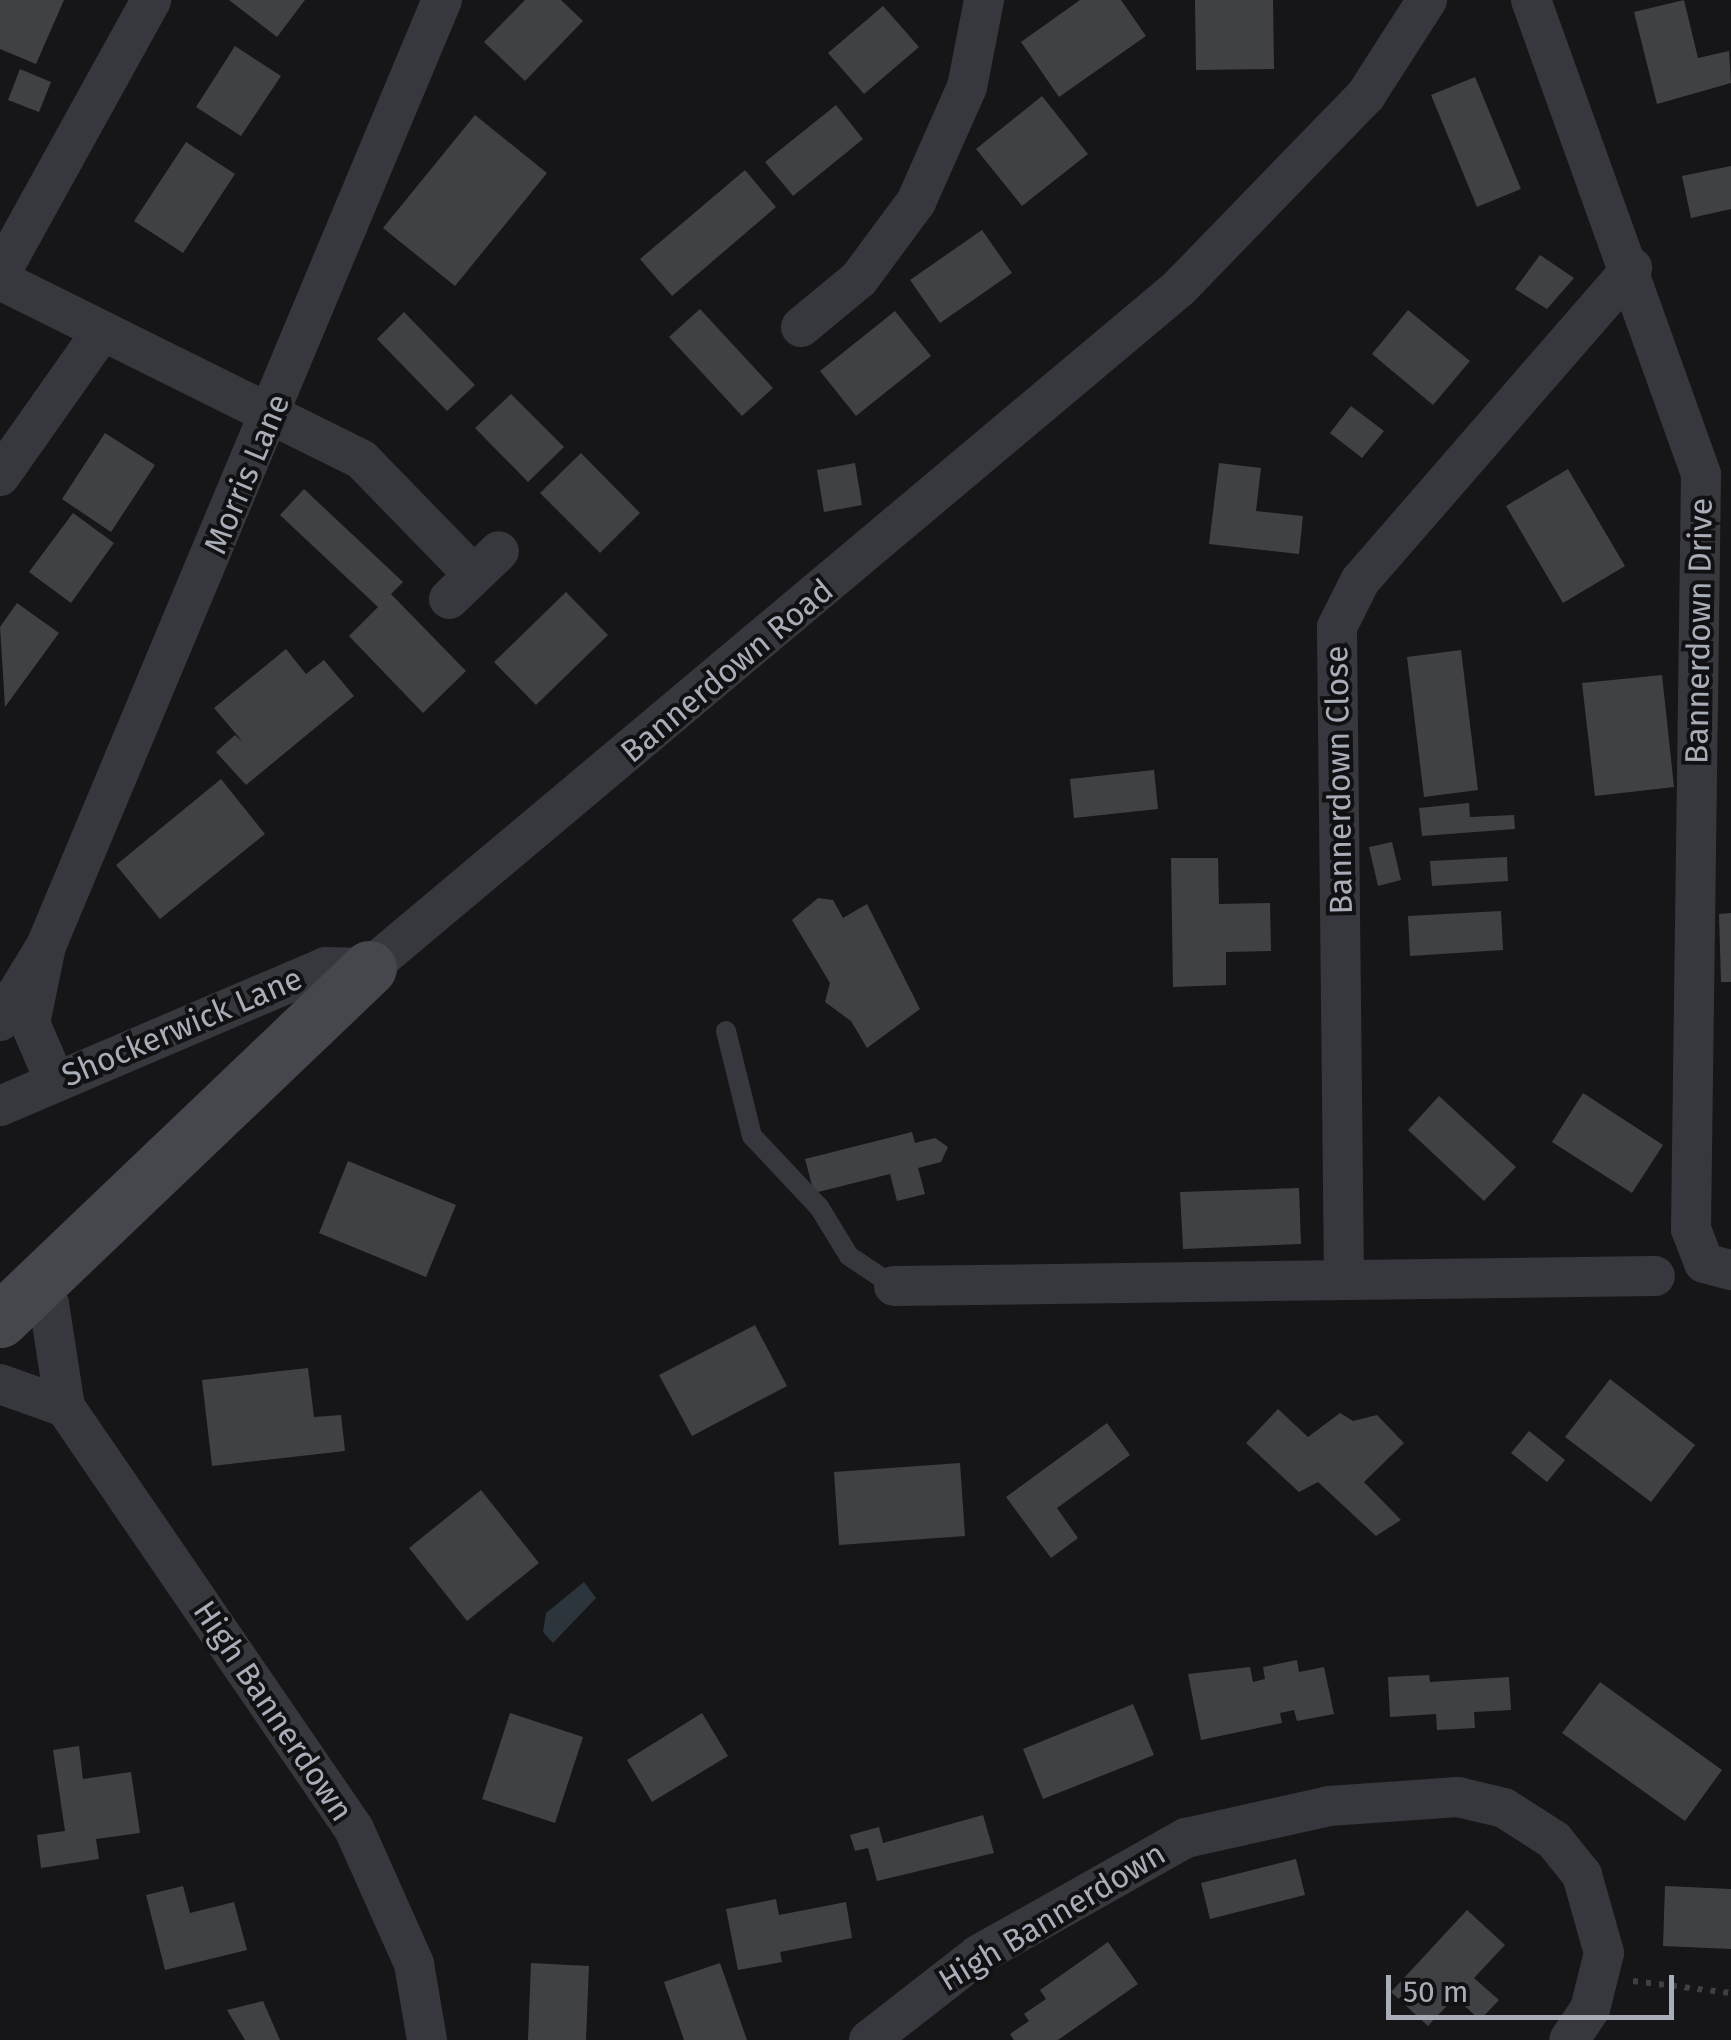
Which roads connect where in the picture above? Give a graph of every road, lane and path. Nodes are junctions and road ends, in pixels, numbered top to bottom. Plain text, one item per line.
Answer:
1 (151, 0) edge
2 (442, 0) edge
3 (984, 0) edge
4 (1531, 0) edge
5 (1424, 1) edge
6 (1632, 268) junction
7 (0, 278) edge
8 (801, 327) dead end
9 (100, 334) junction
10 (272, 416) junction
11 (0, 476) edge
12 (473, 574) dead end
13 (46, 946) junction
14 (368, 968) junction
15 (0, 1021) edge
16 (726, 1031) dead end
17 (55, 1080) junction
18 (0, 1106) edge
19 (1731, 1270) edge
20 (1655, 1276) dead end
21 (1344, 1279) junction
22 (894, 1286) joint
23 (19, 1301) edge
24 (0, 1384) edge
25 (65, 1407) junction
26 (1601, 1973) junction
27 (1731, 1994) edge
28 (427, 2040) edge
29 (869, 2040) edge
30 (1568, 2040) edge

1 - 7 street
2 - 10 street, Morris Lane
3 - 8 street
4 - 6 street, Bannerdown Drive
5 - 14 street, Bannerdown Road
6 - 19 street, Bannerdown Drive
6 - 21 street, Bannerdown Close
7 - 9 street
9 - 10 street
9 - 11 street
10 - 12 street
10 - 13 street, Morris Lane
13 - 15 street, Morris Lane
13 - 17 street, Morris Lane
14 - 17 street, Shockerwick Lane
14 - 23 street, Bannerdown Road
16 - 22 lane
17 - 18 street, Shockerwick Lane
20 - 21 street
21 - 22 street
23 - 25 street, High Bannerdown
24 - 25 street
25 - 28 street, High Bannerdown
26 - 27 path
26 - 29 street, High Bannerdown
26 - 30 street, High Bannerdown

